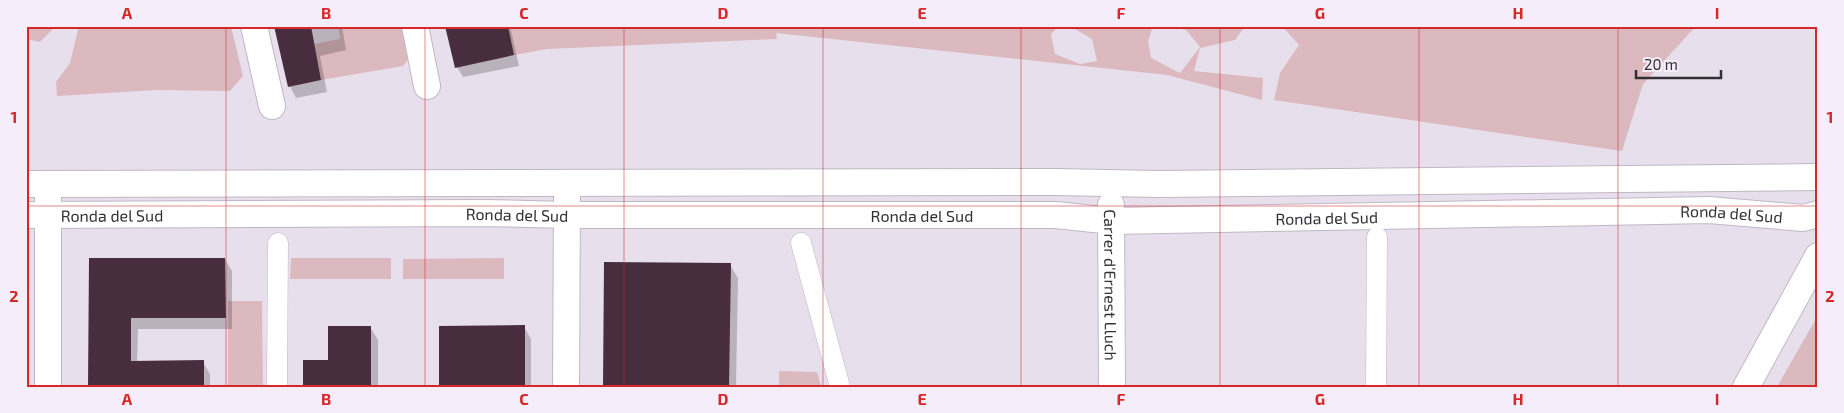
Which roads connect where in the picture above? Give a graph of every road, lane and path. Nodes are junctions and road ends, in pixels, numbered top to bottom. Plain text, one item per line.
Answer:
1 (254, 26) edge
2 (415, 26) edge
3 (427, 86) dead end
4 (272, 106) dead end
5 (1818, 178) edge
6 (566, 182) junction
7 (37, 184) edge
8 (1110, 184) junction
9 (1818, 214) edge
10 (37, 215) edge
11 (567, 215) junction
12 (1112, 221) junction
13 (1377, 238) dead end
14 (278, 243) dead end
15 (800, 243) dead end
16 (1818, 256) edge
17 (48, 387) edge
18 (277, 387) edge
19 (566, 387) edge
20 (840, 387) edge
21 (1112, 387) edge
22 (1376, 387) edge
23 (1746, 387) edge

1 - 4 street
2 - 3 street
5 - 8 street, Ronda del Sud
6 - 7 street, Ronda del Sud
6 - 8 street, Ronda del Sud
6 - 11 street
7 - 10 street
8 - 12 street, Carrer d'Ernest Lluch
9 - 12 street, Ronda del Sud
10 - 11 street, Ronda del Sud
10 - 17 street
11 - 12 street, Ronda del Sud
11 - 19 street
12 - 21 street, Carrer d'Ernest Lluch
13 - 22 street
14 - 18 street
15 - 20 street
16 - 23 street

